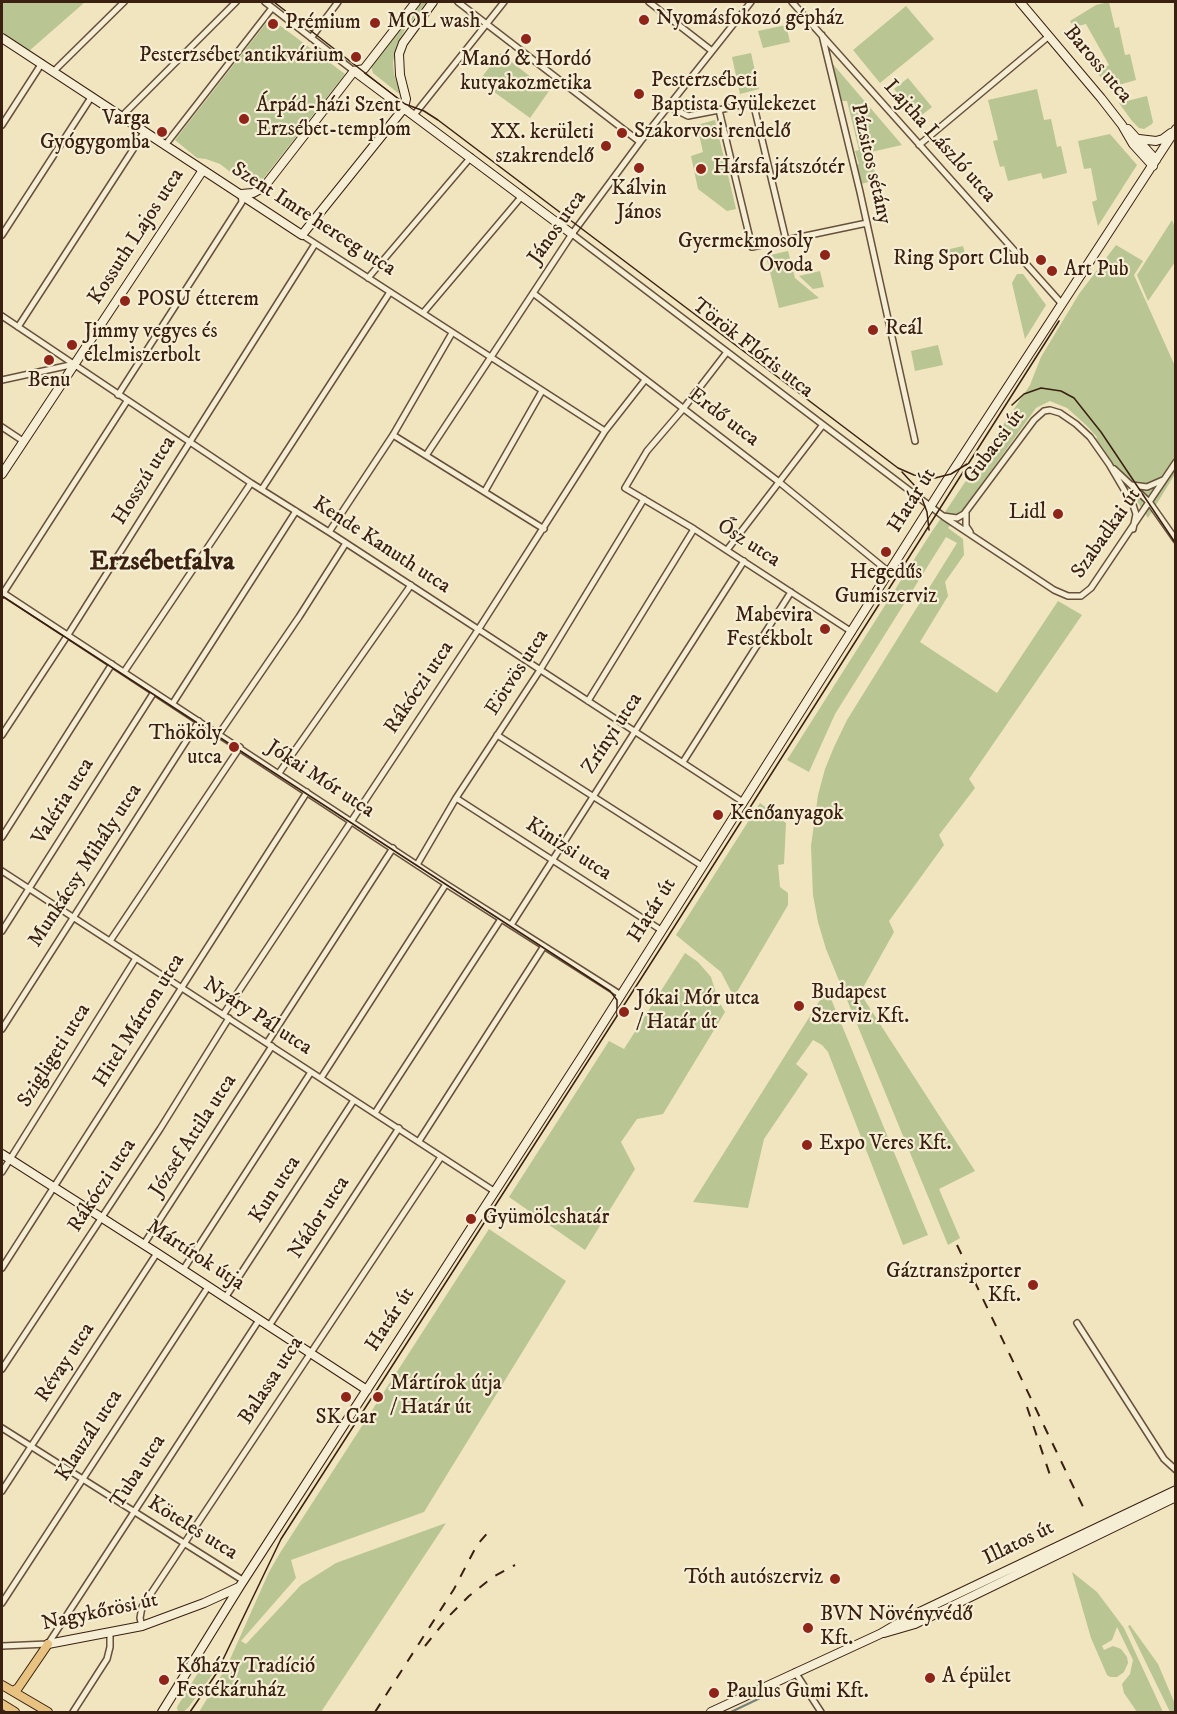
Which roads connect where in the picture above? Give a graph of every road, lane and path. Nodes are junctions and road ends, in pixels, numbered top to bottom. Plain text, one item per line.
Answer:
1 (124, 2) edge
2 (236, 2) edge
3 (265, 2) edge
4 (338, 2) edge
5 (416, 2) edge
6 (433, 2) edge
7 (458, 2) edge
8 (504, 2) edge
9 (649, 2) edge
10 (751, 2) edge
11 (792, 2) edge
12 (1020, 2) edge
13 (272, 8) junction
14 (487, 23) junction
15 (822, 35) junction
16 (1049, 36) junction
17 (2, 38) edge
18 (310, 38) junction
19 (712, 51) junction
20 (42, 63) junction
21 (54, 71) junction
22 (354, 71) junction
23 (92, 96) junction
24 (669, 106) junction
25 (404, 108) junction
26 (719, 110) junction
27 (414, 115) junction
28 (122, 116) junction
29 (1122, 124) junction
30 (2, 126) edge
31 (1175, 130) edge
32 (145, 131) junction
33 (1139, 139) junction
34 (640, 142) junction
35 (166, 144) junction
36 (919, 145) junction
37 (471, 157) junction
38 (1155, 163) junction
39 (202, 170) junction
40 (264, 187) junction
41 (241, 194) junction
42 (522, 196) junction
43 (261, 208) junction
44 (867, 223) junction
45 (572, 234) junction
46 (2, 235) edge
47 (302, 235) junction
48 (786, 240) junction
49 (315, 244) junction
50 (368, 278) junction
51 (390, 292) junction
52 (533, 293) junction
53 (1062, 304) junction
54 (423, 314) junction
55 (2, 316) edge
56 (18, 327) junction
57 (452, 333) junction
58 (727, 352) junction
59 (492, 358) junction
60 (75, 364) junction
61 (2, 380) edge
62 (645, 380) junction
63 (542, 391) junction
64 (118, 394) junction
65 (127, 401) junction
66 (683, 409) junction
67 (822, 426) junction
68 (2, 427) edge
69 (605, 431) junction
70 (393, 435) junction
71 (23, 441) junction
72 (190, 441) junction
73 (915, 441) dead end
74 (427, 454) junction
75 (1176, 462) edge
76 (1109, 464) junction
77 (2, 474) edge
78 (1166, 477) junction
79 (779, 482) junction
80 (251, 483) junction
81 (1129, 483) junction
82 (262, 489) junction
83 (485, 491) junction
84 (644, 499) junction
85 (1150, 503) junction
86 (931, 507) junction
87 (968, 509) junction
88 (296, 511) junction
89 (943, 516) junction
90 (544, 529) junction
91 (694, 529) junction
92 (1133, 529) junction
93 (329, 532) junction
94 (975, 538) junction
95 (1176, 540) edge
96 (346, 543) junction
97 (726, 550) junction
98 (744, 561) junction
99 (890, 572) junction
100 (411, 585) junction
101 (791, 592) junction
102 (2, 593) edge
103 (478, 630) junction
104 (852, 632) junction
105 (67, 636) junction
106 (112, 664) junction
107 (540, 670) junction
108 (124, 672) junction
109 (154, 692) junction
110 (588, 701) junction
111 (173, 703) junction
112 (199, 721) junction
113 (635, 731) junction
114 (219, 734) junction
115 (2, 735) edge
116 (497, 735) junction
117 (240, 747) junction
118 (683, 762) junction
119 (279, 773) junction
120 (307, 792) junction
121 (592, 797) junction
122 (456, 798) junction
123 (743, 802) junction
124 (352, 821) junction
125 (2, 837) edge
126 (393, 848) junction
127 (552, 860) junction
128 (418, 863) junction
129 (702, 866) junction
130 (2, 871) edge
131 (446, 884) junction
132 (29, 888) junction
133 (73, 917) junction
134 (501, 919) junction
135 (511, 925) junction
136 (661, 930) junction
137 (2, 931) edge
138 (110, 941) junction
139 (544, 946) junction
140 (136, 958) junction
141 (180, 987) junction
142 (621, 995) junction
143 (226, 1017) junction
144 (2, 1029) edge
145 (269, 1045) junction
146 (311, 1072) junction
147 (321, 1078) junction
148 (354, 1100) junction
149 (375, 1113) junction
150 (399, 1128) junction
151 (419, 1141) junction
152 (2, 1154) edge
153 (441, 1157) junction
154 (10, 1159) junction
155 (2, 1172) edge
156 (54, 1188) junction
157 (494, 1191) junction
158 (102, 1217) junction
159 (144, 1244) junction
160 (158, 1252) junction
161 (2, 1268) edge
162 (183, 1269) junction
163 (208, 1287) junction
164 (225, 1298) junction
165 (259, 1320) junction
166 (1077, 1323) dead end
167 (269, 1326) junction
168 (310, 1353) junction
169 (2, 1369) edge
170 (367, 1390) junction
171 (2, 1428) edge
172 (30, 1447) junction
173 (1176, 1470) edge
174 (82, 1479) junction
175 (1176, 1490) edge
176 (2, 1491) edge
177 (1176, 1497) edge
178 (133, 1511) junction
179 (185, 1545) junction
180 (242, 1583) junction
181 (2, 1603) edge
182 (204, 1603) junction
183 (225, 1611) junction
184 (142, 1626) junction
185 (110, 1634) junction
186 (880, 1634) junction
187 (48, 1644) junction
188 (2, 1646) edge
189 (795, 1672) junction
190 (2, 1685) edge
191 (14, 1691) junction
192 (2, 1704) edge
193 (15, 1713) edge
194 (48, 1713) edge
195 (73, 1713) edge
196 (162, 1713) edge
197 (711, 1713) edge
198 (821, 1713) edge

1 - 21 street
2 - 28 street
3 - 13 street, Török Flóris utca
4 - 18 street
5 - 22 street
6 - 25 street
7 - 14 street
8 - 14 street
9 - 19 street
10 - 19 street, János utca
11 - 15 street, Lajtha László utca
12 - 16 street, Baross utca
13 - 18 street, Török Flóris utca
13 - 35 street
14 - 27 street
14 - 34 street
15 - 36 street, Lajtha László utca
15 - 44 street, Pázsitos sétány
16 - 29 street, Baross utca
16 - 36 street
17 - 20 street, Szent Imre herceg utca
18 - 22 street, Török Flóris utca
19 - 24 street, János utca
20 - 21 street, Szent Imre herceg utca
20 - 30 street
21 - 23 street, Szent Imre herceg utca
22 - 25 street, Török Flóris utca
22 - 40 street
23 - 28 street, Szent Imre herceg utca
23 - 46 street
24 - 26 street
24 - 34 street, János utca
25 - 27 street, Török Flóris utca
25 - 47 street
26 - 48 street
26 - 48 street
27 - 37 street, Török Flóris utca
28 - 32 street, Szent Imre herceg utca
29 - 33 street, Baross utca
29 - 38 street, Baross utca
31 - 33 street
31 - 38 street, Határ út
32 - 35 street, Szent Imre herceg utca
32 - 56 street
33 - 38 street, Baross utca
34 - 45 street, János utca
35 - 39 street, Szent Imre herceg utca
36 - 53 street, Lajtha László utca
37 - 42 street, Török Flóris utca
37 - 50 street
38 - 53 street, Határ út
39 - 41 street, Szent Imre herceg utca
39 - 60 street, Kossuth Lajos utca
40 - 41 street
40 - 43 street
41 - 43 street, Szent Imre herceg utca
41 - 64 street
42 - 45 street, Török Flóris utca
42 - 54 street
43 - 47 street, Szent Imre herceg utca
44 - 48 street
44 - 73 street, Pázsitos sétány
45 - 52 street, János utca
45 - 58 street, Török Flóris utca
47 - 49 street, Szent Imre herceg utca
49 - 50 street, Szent Imre herceg utca
49 - 72 street, Hosszú utca
50 - 51 street, Szent Imre herceg utca
51 - 54 street, Szent Imre herceg utca
51 - 82 street
52 - 59 street, János utca
52 - 62 street, Erdő utca
53 - 86 street, Határ út
54 - 57 street, Szent Imre herceg utca
55 - 56 street, Kende Kanuth utca
56 - 60 street, Kende Kanuth utca
57 - 59 street, Szent Imre herceg utca
57 - 70 street
58 - 66 street
58 - 67 street, Török Flóris utca
59 - 63 street, Szent Imre herceg utca
59 - 74 street, János utca
60 - 61 street
60 - 64 street, Kende Kanuth utca
60 - 71 street, Kossuth Lajos utca
62 - 66 street, Erdő utca
62 - 69 street, Rákóczi utca
63 - 69 street, Szent Imre herceg utca
63 - 83 street
64 - 65 street, Kende Kanuth utca
65 - 72 street, Kende Kanuth utca
65 - 102 street
66 - 79 street, Erdő utca
66 - 84 street, Ősz utca
67 - 79 street
67 - 86 street, Török Flóris utca
68 - 71 street
69 - 90 street, Rákóczi utca
70 - 74 street
70 - 93 street
71 - 77 street, Kossuth Lajos utca
72 - 80 street, Kende Kanuth utca
72 - 105 street, Hosszú utca
74 - 83 street
75 - 78 street, Szabadkai út
76 - 81 street, Gubacsi út
76 - 87 street, Gubacsi út
76 - 92 street, Gubacsi út
78 - 81 street, Szabadkai út
78 - 85 street, Szabadkai út
79 - 97 street
79 - 99 street, Erdő utca
80 - 82 street, Kende Kanuth utca
80 - 108 street
81 - 85 street, Gubacsi út
82 - 88 street, Kende Kanuth utca
83 - 90 street
84 - 91 street, Ősz utca
84 - 107 street, Eötvös utca
85 - 92 street, Szabadkai út
85 - 95 street, Gubacsi út
86 - 89 street
86 - 99 street, Határ út
87 - 89 street, Gubacsi út
87 - 94 street
88 - 93 street, Kende Kanuth utca
88 - 111 street
89 - 94 street, Szabadkai út
90 - 103 street, Rákóczi utca
91 - 97 street, Ősz utca
91 - 110 street
92 - 94 street, Szabadkai út
93 - 96 street, Kende Kanuth utca
96 - 100 street, Kende Kanuth utca
96 - 114 street
97 - 98 street, Ősz utca
98 - 101 street, Ősz utca
98 - 113 street, Zrínyi utca
99 - 104 street, Határ út
100 - 103 street, Kende Kanuth utca
100 - 119 street
101 - 104 street, Ősz utca
101 - 118 street
102 - 105 street, Jókai Mór utca
103 - 107 street, Kende Kanuth utca
103 - 124 street, Rákóczi utca
104 - 123 street, Határ út
105 - 106 street, Jókai Mór utca
105 - 115 street, Hosszú utca
106 - 108 street, Jókai Mór utca
106 - 125 street
107 - 110 street, Kende Kanuth utca
107 - 116 street, Eötvös utca
108 - 109 street, Jókai Mór utca
109 - 111 street, Jókai Mór utca
109 - 132 street, Valéria utca
110 - 113 street, Kende Kanuth utca
111 - 112 street, Jókai Mór utca
112 - 114 street, Jókai Mór utca
112 - 133 street, Munkácsy Mihály utca
113 - 118 street, Kende Kanuth utca
113 - 121 street, Zrínyi utca
114 - 117 street, Jókai Mór utca
116 - 121 street
116 - 122 street, Eötvös utca
117 - 119 street, Jókai Mór utca
117 - 138 street
118 - 123 street, Kende Kanuth utca
119 - 120 street, Jókai Mór utca
120 - 124 street, Jókai Mór utca
120 - 141 street, Hitel Márton utca
121 - 127 street, Zrínyi utca
121 - 129 street
122 - 127 street, Kinizsi utca
122 - 128 street, Eötvös utca
123 - 129 street, Határ út
124 - 126 street, Jókai Mór utca
124 - 143 street, Rákóczi utca
126 - 128 street, Jókai Mór utca
126 - 145 street, József Attila utca
127 - 135 street, Zrínyi utca
127 - 136 street, Kinizsi utca
128 - 131 street, Jókai Mór utca
129 - 136 street, Határ út
130 - 132 street, Nyáry Pál utca
131 - 134 street, Jókai Mór utca
131 - 147 street
132 - 133 street, Nyáry Pál utca
132 - 137 street, Valéria utca
133 - 138 street, Nyáry Pál utca
133 - 144 street, Munkácsy Mihály utca
134 - 135 street, Jókai Mór utca
134 - 149 street
135 - 139 street, Jókai Mór utca
136 - 142 street, Határ út
138 - 140 street, Nyáry Pál utca
139 - 142 street, Jókai Mór utca
139 - 151 street
140 - 141 street, Nyáry Pál utca
140 - 154 street, Szigligeti utca
141 - 143 street, Nyáry Pál utca
141 - 156 street, Hitel Márton utca
142 - 157 street, Határ út
143 - 145 street, Nyáry Pál utca
143 - 158 street, Rákóczi utca
145 - 146 street, Nyáry Pál utca
145 - 159 street, József Attila utca
146 - 147 street, Nyáry Pál utca
146 - 162 street
147 - 148 street, Nyáry Pál utca
148 - 149 street, Nyáry Pál utca
148 - 164 street, Kun utca
149 - 150 street, Nyáry Pál utca
150 - 151 street, Nyáry Pál utca
150 - 167 street, Nádor utca
151 - 153 street, Nyáry Pál utca
152 - 154 street, Mártírok útja
153 - 157 street, Nyáry Pál utca
153 - 168 street, Balassa utca
154 - 155 street, Szigligeti utca
154 - 156 street, Mártírok útja
156 - 158 street, Mártírok útja
156 - 161 street, Hitel Márton utca
157 - 170 street, Határ út
158 - 159 street, Mártírok útja
158 - 169 street, Rákóczi utca
159 - 160 street, Mártírok útja
160 - 162 street, Mártírok útja
160 - 172 street, Révay utca
162 - 163 street, Mártírok útja
163 - 164 street, Mártírok útja
163 - 174 street, Klauzál utca
164 - 165 street, Mártírok útja
165 - 167 street, Mártírok útja
165 - 178 street, Tuba utca
166 - 173 street
167 - 168 street, Mártírok útja
168 - 170 street, Mártírok útja
168 - 179 street, Balassa utca
170 - 180 street, Határ út
171 - 172 street, Köteles utca
172 - 174 street, Köteles utca
172 - 176 street, Révay utca
174 - 178 street, Köteles utca
174 - 181 street, Klauzál utca
175 - 186 street, Illatos út
177 - 186 street, Illatos út
178 - 179 street, Köteles utca
178 - 187 street, Tuba utca
179 - 180 street, Köteles utca
179 - 184 street, Balassa utca
180 - 182 street, Nagykőrösi út
180 - 183 street, Határ út
182 - 183 street
182 - 184 street, Nagykőrösi út
183 - 196 street, Határ út
184 - 185 street, Nagykőrösi út
185 - 187 street, Nagykőrösi út
185 - 195 street
186 - 189 street, Illatos út
187 - 188 street, Nagykőrösi út
187 - 191 main road
189 - 197 street, Illatos út
189 - 198 street
190 - 191 main road
191 - 194 main road
192 - 193 main road

